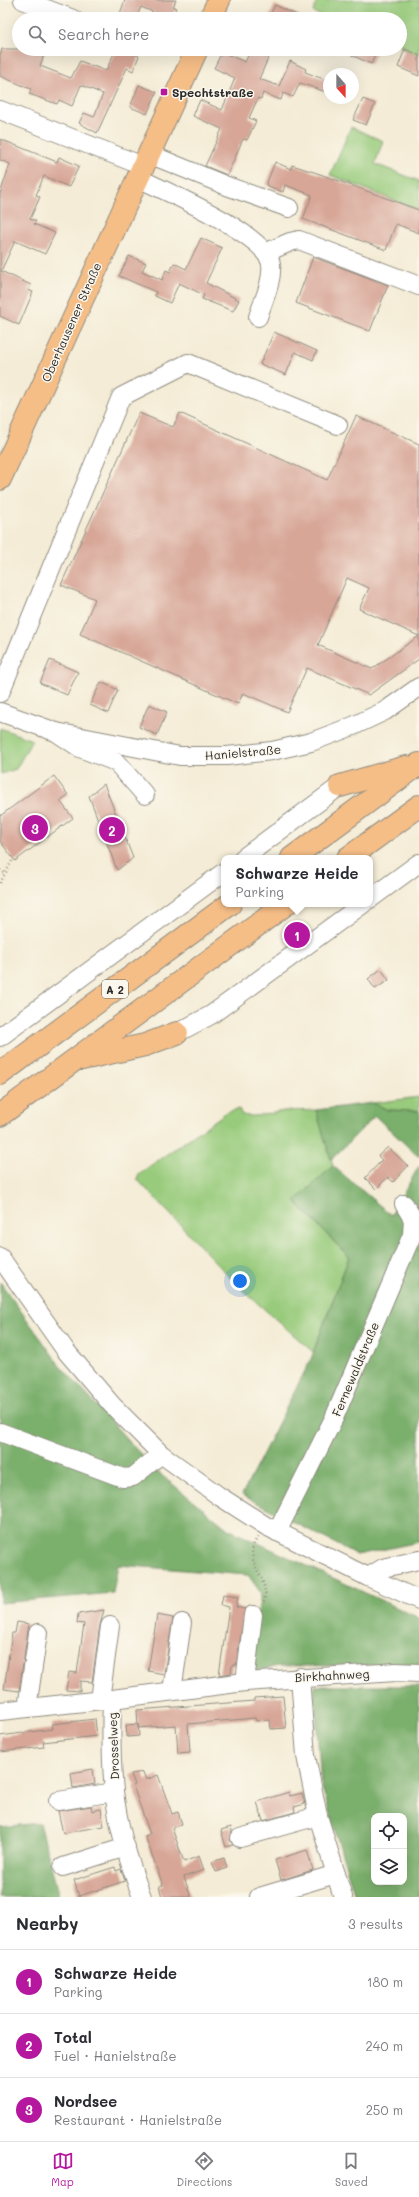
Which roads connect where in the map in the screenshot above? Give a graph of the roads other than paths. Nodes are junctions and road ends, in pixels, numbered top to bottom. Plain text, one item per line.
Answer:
1 (23, 0) edge
2 (219, 0) edge
3 (55, 12) edge
4 (213, 12) edge
5 (194, 56) edge
6 (0, 110) edge
7 (143, 166) junction
8 (289, 208) dead end
9 (266, 253) junction
10 (419, 286) edge
11 (258, 317) dead end
12 (338, 425) dead end
13 (0, 479) edge
14 (419, 687) edge
15 (0, 693) edge
16 (0, 712) edge
17 (56, 732) junction
18 (419, 763) edge
19 (340, 786) joint
20 (145, 795) dead end
21 (419, 806) edge
22 (247, 855) edge
23 (296, 855) edge
24 (352, 855) edge
25 (419, 863) edge
26 (221, 874) edge
27 (373, 897) edge
28 (226, 907) edge
29 (282, 907) edge
30 (359, 907) edge
31 (177, 1033) joint
32 (0, 1037) edge
33 (73, 1061) junction
34 (0, 1074) edge
35 (0, 1116) edge
36 (404, 1204) dead end
37 (0, 1257) edge
38 (0, 1432) edge
39 (161, 1454) junction
40 (271, 1529) junction
41 (419, 1560) edge
42 (368, 1578) junction
43 (419, 1600) edge
44 (258, 1610) road end
45 (182, 1623) dead end
46 (110, 1626) dead end
47 (38, 1633) dead end
48 (419, 1673) edge
49 (300, 1677) junction
50 (245, 1682) junction
51 (172, 1691) junction
52 (106, 1700) junction
53 (27, 1708) junction
54 (0, 1710) edge
55 (114, 1792) junction
56 (58, 1801) dead end
57 (318, 1816) junction
58 (240, 1838) dead end
59 (126, 1847) junction
60 (63, 1867) dead end
61 (336, 1874) junction
62 (142, 1897) edge
63 (259, 1897) edge
64 (343, 1897) edge

1 - 3 street
2 - 4 main road
5 - 7 main road, Oberhausener Straße
6 - 7 street
7 - 8 street
7 - 9 street
7 - 13 main road, Oberhausener Straße
9 - 10 street
9 - 11 street
12 - 15 street
14 - 17 street, Hanielstraße
16 - 17 street, Hanielstraße
17 - 20 street, Hanielstraße
18 - 19 main road
18 - 23 main road
19 - 22 street
21 - 24 main road
25 - 27 street
26 - 32 street
28 - 34 main road, A 2
29 - 33 main road
30 - 31 street
31 - 33 main road
33 - 35 main road
36 - 40 street, Fernewaldstraße
37 - 39 street
38 - 39 street
39 - 40 street
40 - 42 street
41 - 42 street
42 - 43 street
44 - 50 street
45 - 51 street
46 - 52 street
47 - 53 street
48 - 49 street, Birkhahnweg
49 - 50 street, Birkhahnweg
49 - 57 street
50 - 51 street, Birkhahnweg
51 - 52 street, Birkhahnweg
52 - 53 street, Birkhahnweg
52 - 55 street, Drosselweg
53 - 54 street, Birkhahnweg
55 - 56 street, Drosselweg
55 - 59 street, Drosselweg
57 - 58 street
57 - 61 street
59 - 60 street
59 - 62 street, Drosselweg
61 - 63 street
61 - 64 street

